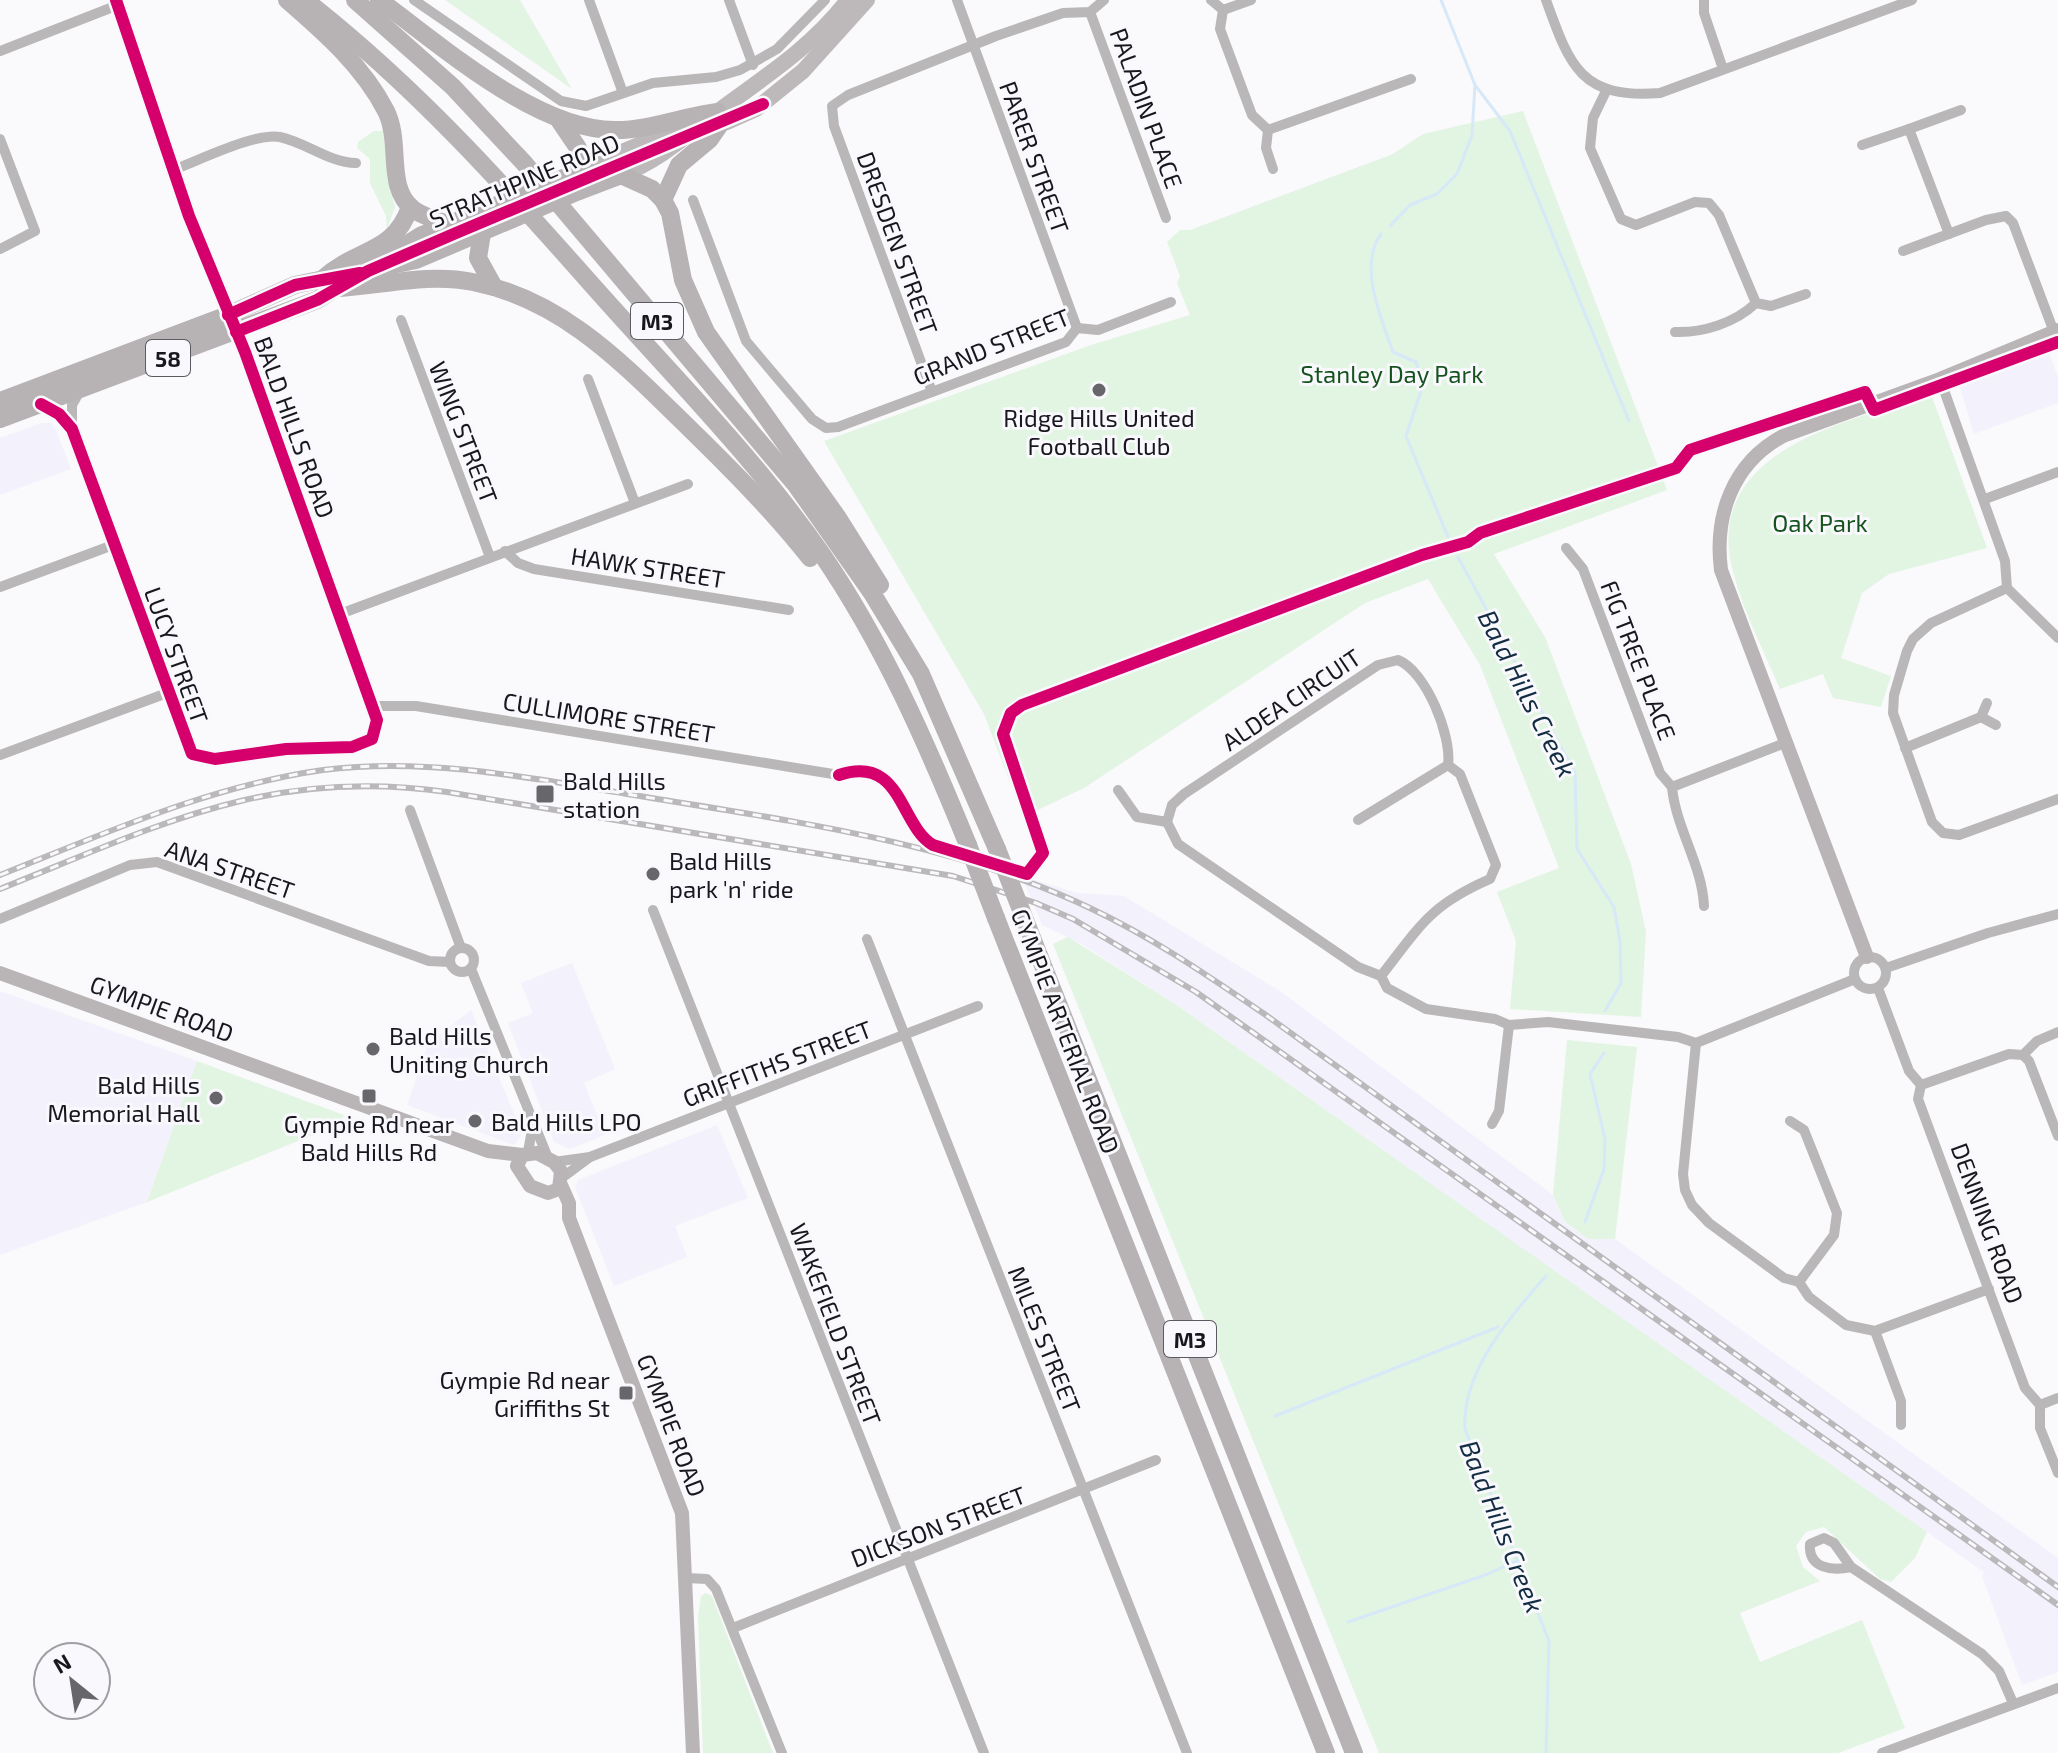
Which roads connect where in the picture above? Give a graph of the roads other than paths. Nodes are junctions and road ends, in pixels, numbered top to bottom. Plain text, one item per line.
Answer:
1 (287, 0) edge
2 (305, 0) edge
3 (355, 0) edge
4 (379, 0) edge
5 (414, 0) edge
6 (589, 0) edge
7 (729, 0) edge
8 (825, 0) edge
9 (848, 0) edge
10 (867, 0) edge
11 (957, 0) edge
12 (1104, 0) edge
13 (1211, 0) edge
14 (1251, 0) edge
15 (1546, 0) edge
16 (1704, 0) edge
17 (1912, 0) edge
18 (117, 2) edge
19 (1223, 10) junction
20 (1090, 12) junction
21 (972, 46) junction
22 (0, 51) edge
23 (753, 65) junction
24 (1723, 69) junction
25 (1411, 79) dead end
26 (1606, 91) junction
27 (623, 93) junction
28 (1961, 110) dead end
29 (720, 117) junction
30 (559, 120) junction
31 (697, 129) junction
32 (1909, 129) junction
33 (1268, 130) junction
34 (0, 139) edge
35 (1862, 145) dead end
36 (356, 163) dead end
37 (1273, 169) dead end
38 (173, 170) junction
39 (572, 174) junction
40 (621, 175) junction
41 (663, 200) junction
42 (693, 200) dead end
43 (410, 207) junction
44 (497, 215) junction
45 (1166, 218) dead end
46 (447, 224) junction
47 (482, 233) junction
48 (1949, 234) junction
49 (0, 249) edge
50 (1903, 251) dead end
51 (368, 271) junction
52 (324, 278) junction
53 (494, 287) junction
54 (340, 288) junction
55 (1806, 294) dead end
56 (1171, 302) dead end
57 (1756, 303) junction
58 (401, 320) dead end
59 (232, 323) junction
60 (1077, 328) junction
61 (2056, 331) edge
62 (1675, 332) dead end
63 (588, 379) dead end
64 (1940, 379) junction
65 (82, 388) junction
66 (932, 392) junction
67 (0, 401) edge
68 (41, 404) junction
69 (0, 419) edge
70 (72, 429) junction
71 (2058, 472) edge
72 (688, 484) dead end
73 (1985, 499) junction
74 (635, 503) junction
75 (113, 545) junction
76 (1566, 548) dead end
77 (505, 551) junction
78 (490, 557) junction
79 (0, 587) edge
80 (2007, 588) junction
81 (852, 607) junction
82 (789, 610) dead end
83 (340, 614) junction
84 (2058, 638) edge
85 (921, 674) junction
86 (167, 693) junction
87 (1987, 703) dead end
88 (372, 706) junction
89 (1981, 717) junction
90 (1996, 725) dead end
91 (376, 735) joint
92 (1785, 743) junction
93 (1905, 748) junction
94 (0, 755) edge
95 (1448, 765) junction
96 (839, 775) dead end
97 (1672, 787) junction
98 (1118, 790) dead end
99 (2058, 799) edge
100 (410, 810) dead end
101 (1358, 820) dead end
102 (1167, 822) junction
103 (1704, 906) dead end
104 (653, 910) dead end
105 (2058, 914) edge
106 (0, 919) edge
107 (867, 939) dead end
108 (461, 948) junction
109 (1867, 957) junction
110 (450, 962) junction
111 (1886, 968) junction
112 (471, 969) junction
113 (0, 973) edge
114 (1381, 976) junction
115 (1855, 979) junction
116 (1878, 988) junction
117 (978, 1006) dead end
118 (1509, 1025) junction
119 (2058, 1032) edge
120 (904, 1036) junction
121 (1696, 1043) junction
122 (2023, 1055) junction
123 (1921, 1085) junction
124 (728, 1104) junction
125 (1790, 1121) dead end
126 (533, 1124) junction
127 (1492, 1124) dead end
128 (2058, 1136) edge
129 (488, 1151) junction
130 (525, 1154) junction
131 (590, 1157) junction
132 (551, 1160) junction
133 (518, 1171) junction
134 (558, 1185) junction
135 (1799, 1282) junction
136 (1989, 1289) junction
137 (1875, 1331) junction
138 (2058, 1398) edge
139 (2040, 1405) junction
140 (1901, 1425) dead end
141 (1156, 1460) dead end
142 (2058, 1473) edge
143 (1083, 1491) junction
144 (907, 1559) junction
145 (1851, 1567) dead end
146 (686, 1578) junction
147 (733, 1628) junction
148 (2058, 1688) edge
149 (2013, 1703) junction
150 (693, 1753) edge
151 (782, 1753) edge
152 (984, 1753) edge
153 (1187, 1753) edge
154 (1326, 1753) edge
155 (1354, 1753) edge
156 (1882, 1753) edge

1 - 43 highway
2 - 81 highway, GYMPIE ARTERIAL ROAD / M3
3 - 85 highway, GYMPIE ARTERIAL ROAD / M3
4 - 30 highway
5 - 27 street
6 - 27 street
7 - 23 street
8 - 23 street
9 - 29 main road
10 - 29 main road
11 - 21 street, PARER STREET
12 - 20 street
13 - 19 street
14 - 19 street
15 - 26 street
16 - 24 street
17 - 24 street
18 - 22 street
18 - 38 street, BALD HILLS ROAD
19 - 33 street
20 - 21 street
20 - 45 street, PALADIN PLACE
21 - 60 street, PARER STREET
21 - 66 street, DRESDEN STREET
23 - 27 street
24 - 26 street
25 - 33 street
26 - 57 street
28 - 32 street
29 - 30 highway
29 - 31 main road
29 - 41 highway
30 - 39 highway
31 - 39 main road, STRATHPINE ROAD
31 - 40 main road, STRATHPINE ROAD
32 - 35 street
32 - 48 street
33 - 37 street
34 - 49 street
36 - 38 street
38 - 59 street, BALD HILLS ROAD
39 - 44 highway, STRATHPINE ROAD / 58, bridge
40 - 41 highway
40 - 44 highway, STRATHPINE ROAD / 58, bridge
41 - 85 highway
42 - 66 street, GRAND STREET
43 - 46 highway
43 - 52 highway
44 - 46 highway, STRATHPINE ROAD / 58
44 - 47 highway, STRATHPINE ROAD / 58
46 - 51 highway, STRATHPINE ROAD / 58
47 - 51 highway, STRATHPINE ROAD / 58
47 - 53 highway
48 - 50 street
48 - 61 street
51 - 52 highway, STRATHPINE ROAD / 58
51 - 54 highway, STRATHPINE ROAD / 58
52 - 59 highway, STRATHPINE ROAD / 58
53 - 54 highway
53 - 81 highway
54 - 59 highway, STRATHPINE ROAD / 58
55 - 57 street
56 - 60 street, GRAND STREET
57 - 62 street
58 - 78 street, WING STREET
59 - 65 highway, STRATHPINE ROAD / 58
59 - 67 highway, STRATHPINE ROAD / 58
59 - 83 street, BALD HILLS ROAD
60 - 66 street, GRAND STREET
61 - 64 main road
63 - 74 street
64 - 73 street
64 - 92 main road
65 - 68 highway, STRATHPINE ROAD / 58
65 - 70 street
68 - 69 highway, STRATHPINE ROAD / 58
68 - 70 street
70 - 75 street, LUCY STREET
71 - 73 street
72 - 74 street
73 - 80 street
74 - 77 street
75 - 79 street
75 - 86 street, LUCY STREET
76 - 97 street, FIG TREE PLACE
77 - 78 street
77 - 82 street, HAWK STREET
78 - 83 street
80 - 84 street
80 - 93 street
81 - 154 highway, GYMPIE ARTERIAL ROAD / M3, bridge
83 - 88 street, BALD HILLS ROAD
85 - 155 highway, GYMPIE ARTERIAL ROAD / M3, bridge
86 - 91 street, LUCY STREET
86 - 94 street
87 - 89 street
88 - 91 street, BALD HILLS ROAD
88 - 96 street, CULLIMORE STREET
89 - 90 street
89 - 93 street
92 - 97 street
92 - 109 main road
93 - 99 street
95 - 101 street
95 - 102 street, ALDEA CIRCUIT
95 - 114 street, ALDEA CIRCUIT
97 - 103 street, FIG TREE PLACE
98 - 102 street
100 - 108 street
102 - 114 street
104 - 124 street, WAKEFIELD STREET
105 - 111 street
106 - 110 street, ANA STREET
107 - 120 street, MILES STREET
108 - 110 street
108 - 112 street
109 - 111 street
109 - 115 street
110 - 112 street
111 - 116 street
112 - 126 street
113 - 129 main road, GYMPIE ROAD
114 - 118 street
115 - 116 street
115 - 121 street
116 - 123 street, DENNING ROAD
117 - 120 street, GRIFFITHS STREET
118 - 121 street
118 - 127 street
119 - 122 street
120 - 124 street, GRIFFITHS STREET
120 - 143 street, MILES STREET
121 - 135 street
122 - 123 street
122 - 128 street
123 - 136 street, DENNING ROAD
124 - 131 street, GRIFFITHS STREET
124 - 144 street, WAKEFIELD STREET
125 - 135 street
126 - 130 street
126 - 132 street
129 - 130 main road, GYMPIE ROAD
129 - 133 main road, GYMPIE ROAD
130 - 132 main road, GYMPIE ROAD
130 - 133 main road
131 - 132 street, GRIFFITHS STREET
131 - 134 street, GRIFFITHS STREET
132 - 134 main road, GYMPIE ROAD
133 - 134 main road, GYMPIE ROAD
134 - 146 main road, GYMPIE ROAD
135 - 137 street
136 - 137 street
136 - 139 street, DENNING ROAD
137 - 140 street
138 - 139 street
139 - 142 street, DENNING ROAD
141 - 143 street, DICKSON STREET
143 - 144 street, DICKSON STREET
143 - 153 street, MILES STREET
144 - 147 street, DICKSON STREET
144 - 152 street, WAKEFIELD STREET
145 - 149 street
146 - 147 street
146 - 150 main road, GYMPIE ROAD
147 - 151 street
148 - 149 street
149 - 156 street

